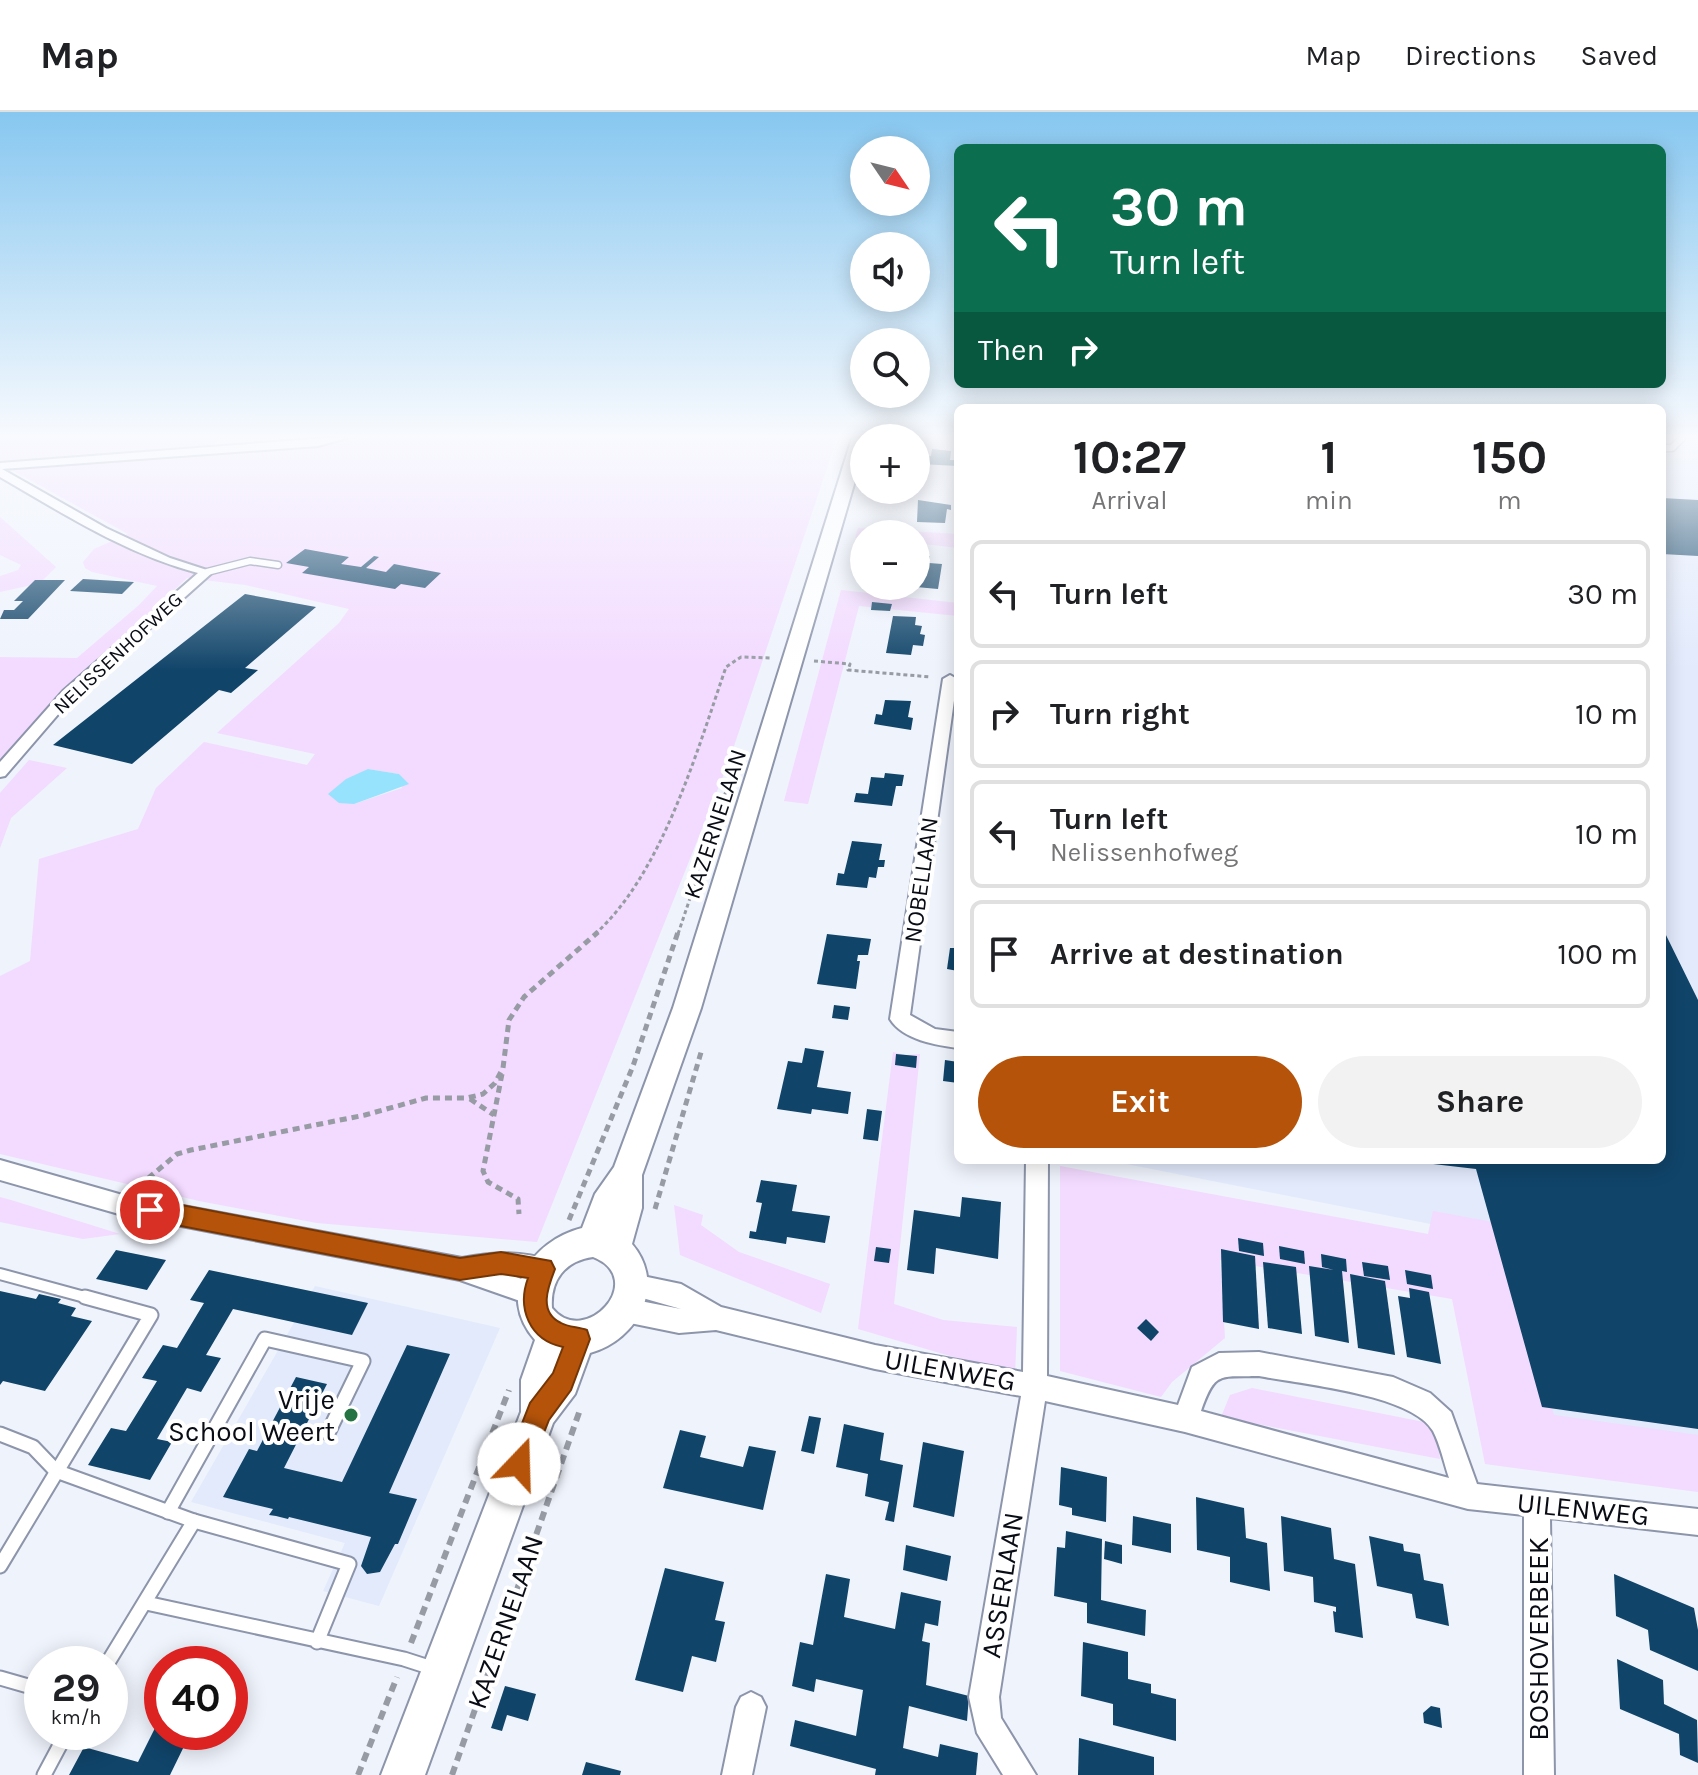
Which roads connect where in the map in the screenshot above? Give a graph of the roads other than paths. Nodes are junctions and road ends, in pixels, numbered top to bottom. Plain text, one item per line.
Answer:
1 (77, 516) edge
2 (836, 516) edge
3 (278, 565) dead end
4 (207, 572) junction
5 (950, 679) road end
6 (0, 772) edge
7 (954, 1040) edge
8 (1037, 1164) edge
9 (0, 1170) edge
10 (604, 1245) junction
11 (0, 1274) edge
12 (538, 1282) junction
13 (629, 1298) junction
14 (566, 1336) junction
15 (1035, 1386) junction
16 (1185, 1419) junction
17 (328, 1433) dead end
18 (0, 1434) edge
19 (56, 1471) junction
20 (1468, 1496) junction
21 (1537, 1503) junction
22 (168, 1512) junction
23 (194, 1521) junction
24 (1698, 1522) edge
25 (0, 1566) edge
26 (146, 1603) junction
27 (317, 1642) junction
28 (119, 1646) edge
29 (422, 1665) junction
30 (0, 1678) edge
31 (24, 1685) edge
32 (751, 1707) dead end
33 (57, 1750) edge
34 (44, 1775) edge
35 (403, 1775) edge
36 (737, 1775) edge
37 (1021, 1775) edge
38 (1539, 1775) edge

1 - 4 street
2 - 10 street, KAZERNELAAN
3 - 4 lane
4 - 6 street, NELISSENHOFWEG
5 - 7 street, NOBELLAAN
8 - 15 street
9 - 12 street
10 - 12 street
10 - 13 street
11 - 19 lane
12 - 14 street
13 - 14 street
13 - 15 street, UILENWEG
14 - 29 street, KAZERNELAAN
15 - 16 street, UILENWEG
15 - 37 street, ASSERLAAN
16 - 20 street, UILENWEG
16 - 20 street
17 - 22 lane
18 - 19 lane
19 - 22 lane
19 - 25 lane
20 - 21 street, UILENWEG
21 - 24 street, UILENWEG
21 - 38 street, BOSHOVERBEEK
22 - 23 lane
23 - 26 lane
23 - 27 lane
26 - 27 lane
26 - 28 lane
27 - 29 lane
29 - 35 street, KAZERNELAAN
30 - 31 lane
32 - 36 street
33 - 34 lane

